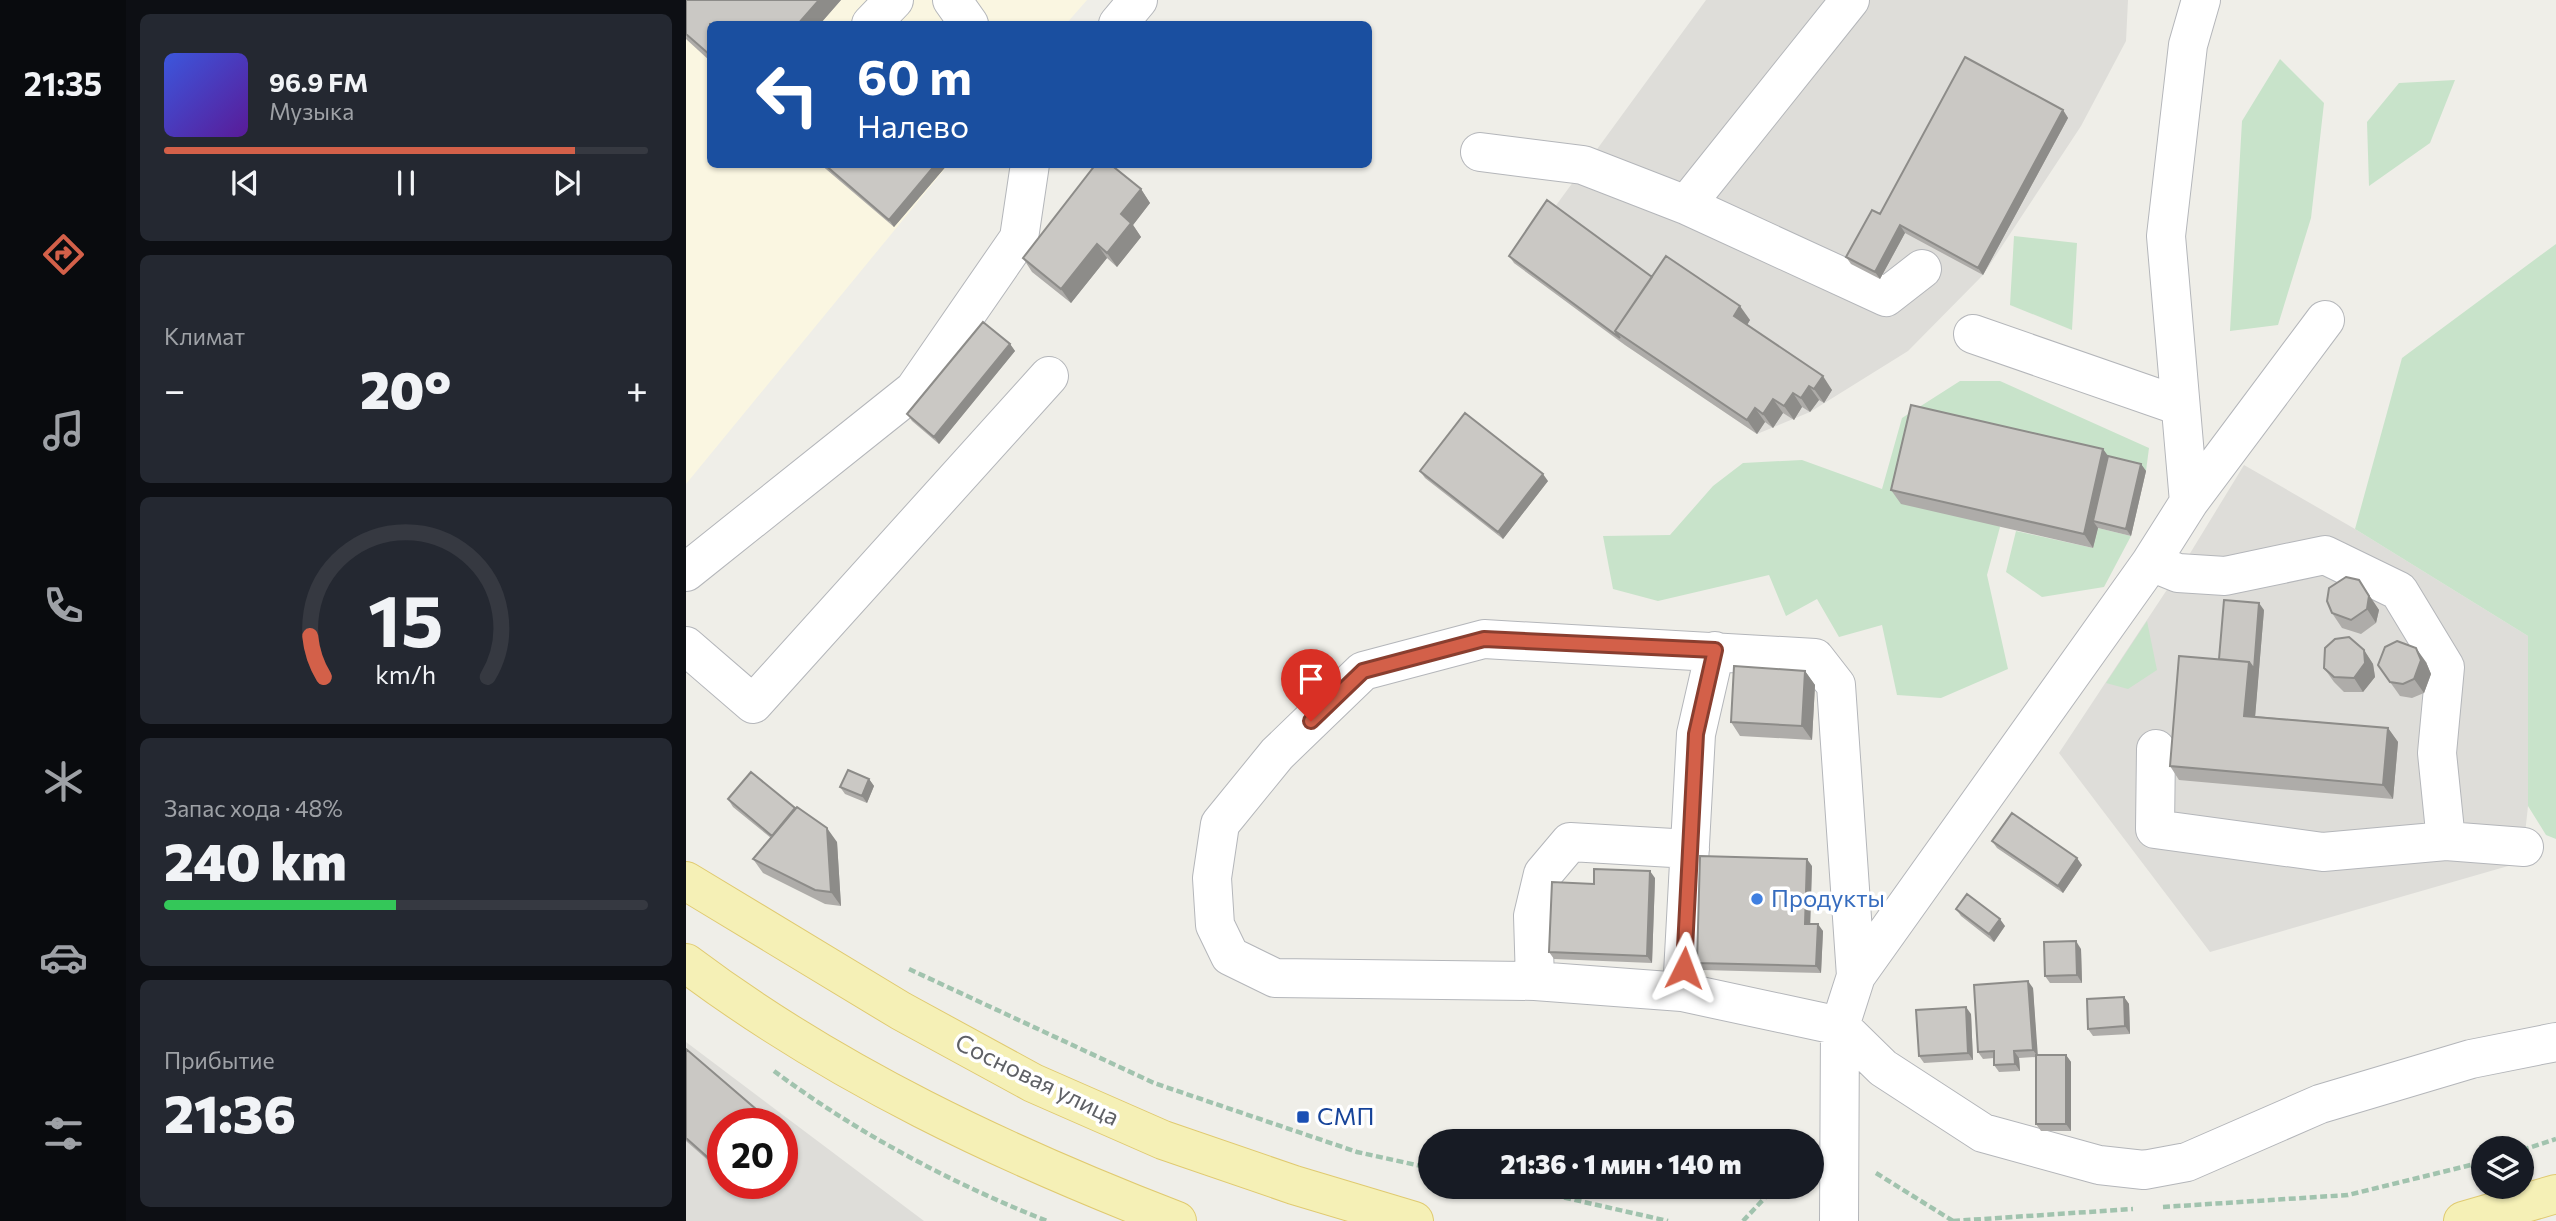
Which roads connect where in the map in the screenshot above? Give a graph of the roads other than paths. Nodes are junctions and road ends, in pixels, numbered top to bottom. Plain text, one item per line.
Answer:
1 (894, 0) edge
2 (953, 0) edge
3 (1139, 0) edge
4 (1850, 0) edge
5 (2173, 0) edge
6 (2201, 0) edge
7 (874, 21) edge
8 (967, 21) edge
9 (1121, 21) edge
10 (2188, 45) junction
11 (1480, 152) dead end
12 (1029, 168) edge
13 (1686, 205) junction
14 (1922, 269) dead end
15 (2325, 320) dead end
16 (1973, 334) dead end
17 (1049, 376) dead end
18 (2180, 406) junction
19 (2189, 502) junction
20 (2151, 562) junction
21 (686, 572) edge
22 (686, 646) edge
23 (1715, 650) junction
24 (2157, 749) dead end
25 (2446, 841) junction
26 (2524, 847) dead end
27 (1690, 849) junction
28 (686, 881) edge
29 (686, 963) edge
30 (1856, 976) junction
31 (1535, 981) junction
32 (1682, 992) junction
33 (1840, 1026) junction
34 (2556, 1042) edge
35 (2556, 1195) edge
36 (1177, 1221) edge
37 (1414, 1221) edge
38 (1839, 1221) edge
39 (2463, 1221) edge

1 - 7 street
2 - 8 street
3 - 9 street
4 - 13 street
5 - 10 street
6 - 10 street
10 - 18 street
11 - 13 street
12 - 21 street
13 - 14 street
15 - 19 street
16 - 18 street
17 - 22 street
18 - 19 street
19 - 20 street
20 - 25 street
20 - 30 street
23 - 27 street
23 - 30 street
23 - 31 street
24 - 25 street
25 - 26 street
27 - 31 street
27 - 32 street
28 - 37 main road, Сосновая улица
29 - 36 main road
30 - 33 street
31 - 32 street
32 - 33 street
33 - 34 street
33 - 38 street
35 - 39 main road

